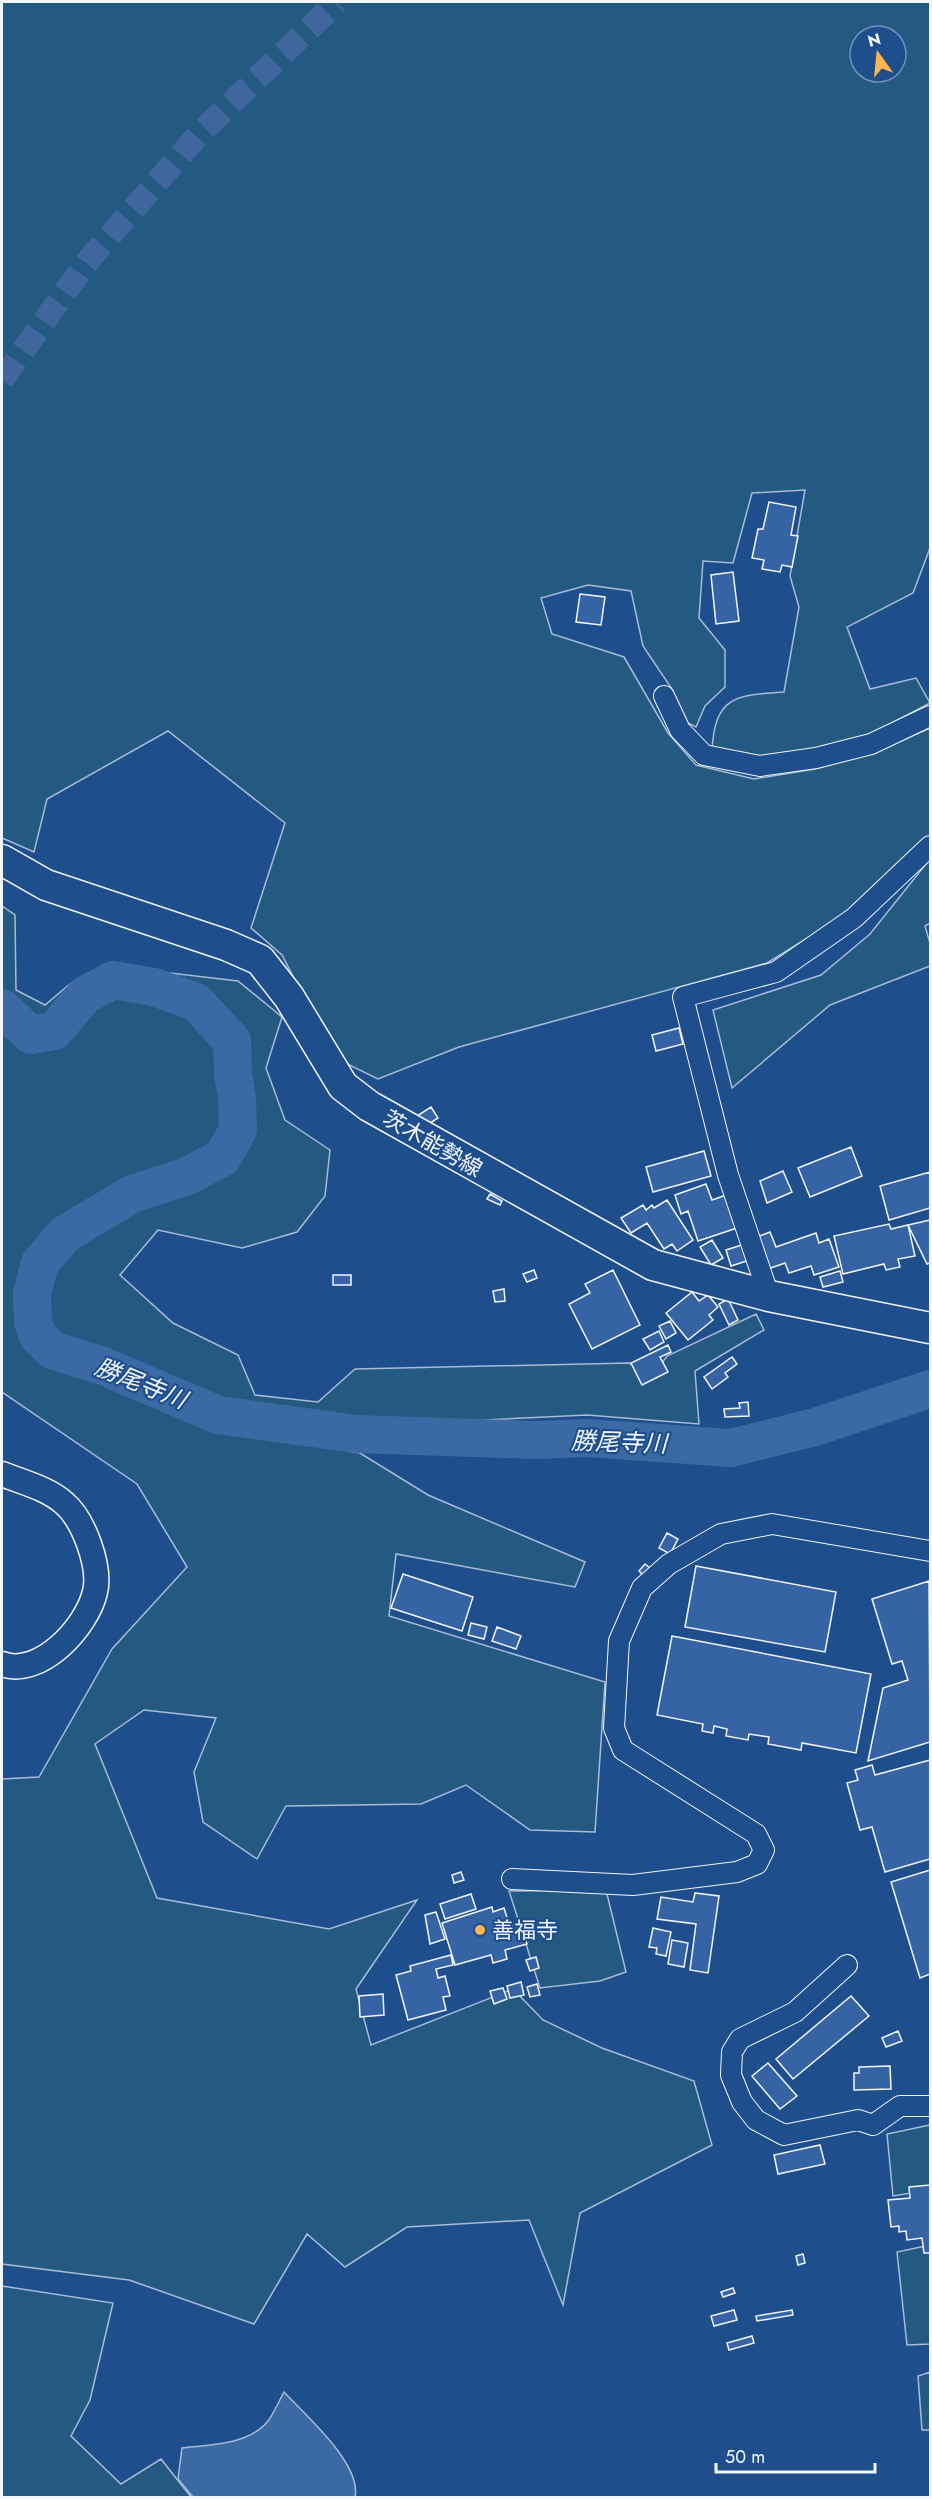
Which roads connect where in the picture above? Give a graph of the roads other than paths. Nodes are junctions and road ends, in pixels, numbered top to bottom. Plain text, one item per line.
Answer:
1 (664, 696) dead end
2 (930, 716) edge
3 (930, 846) edge
4 (2, 860) edge
5 (769, 1296) junction
6 (930, 1328) edge
7 (2, 1474) edge
8 (930, 1551) edge
9 (2, 1664) edge
10 (512, 1880) dead end
11 (847, 1965) dead end
12 (930, 2106) edge

1 - 2 street
3 - 5 street
4 - 5 main road, 茨木能勢線
5 - 6 main road, 茨木能勢線
7 - 9 street
8 - 10 street
11 - 12 street

